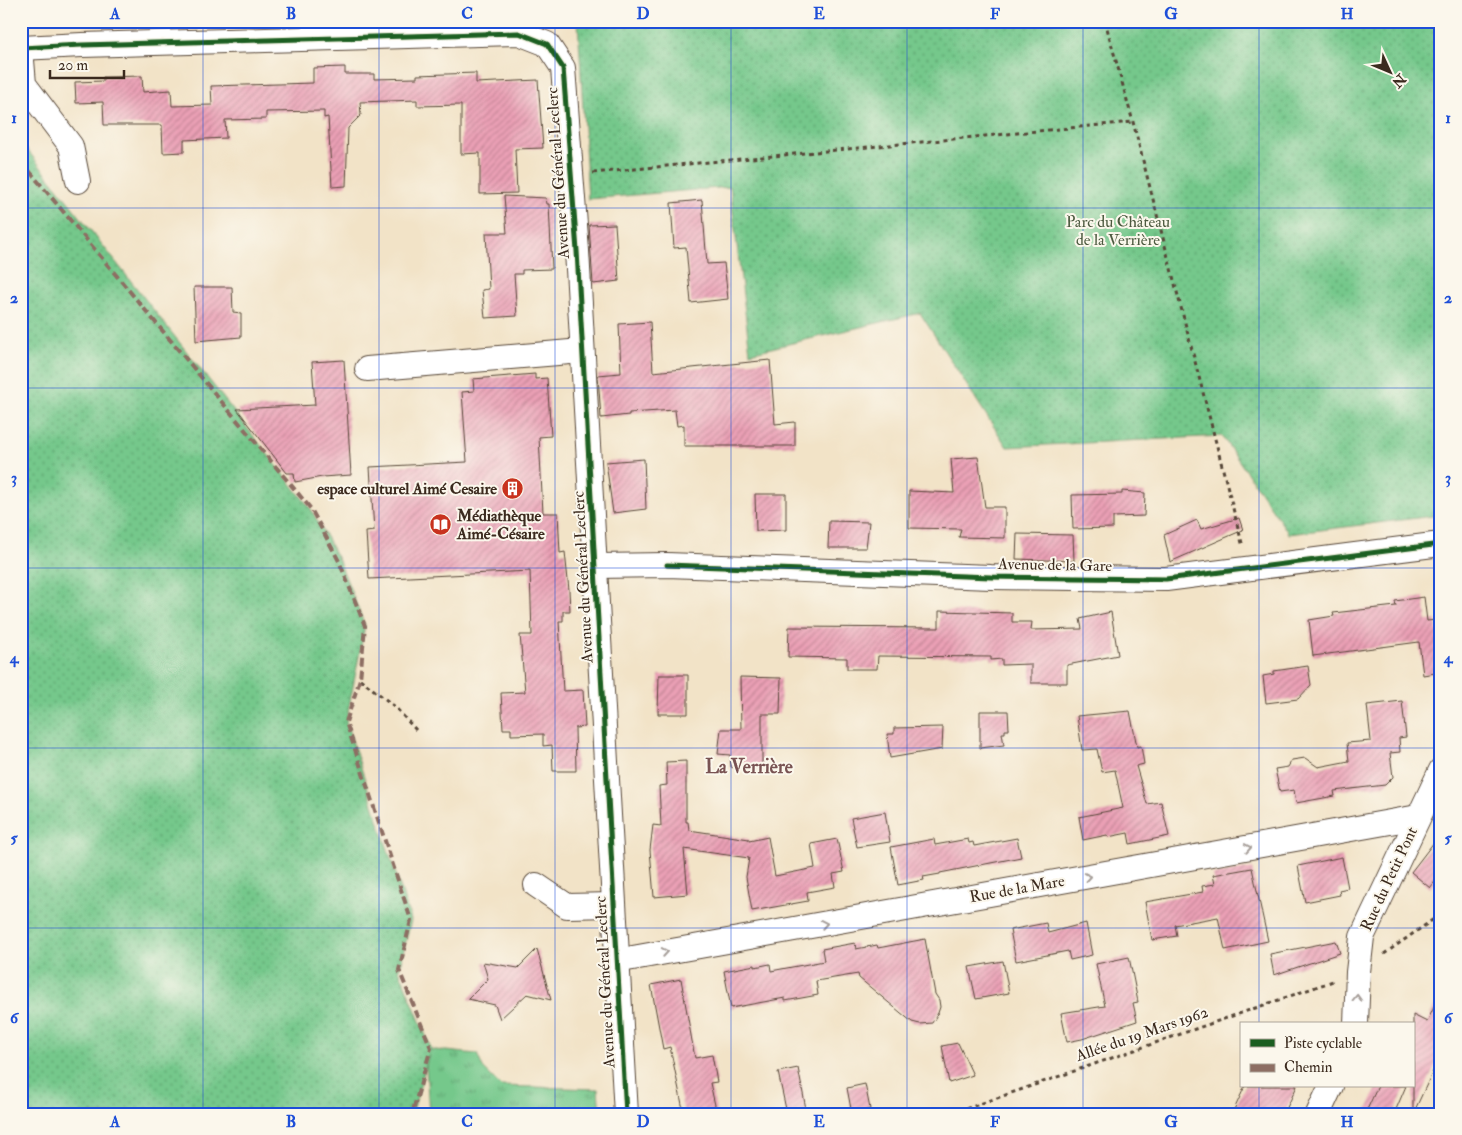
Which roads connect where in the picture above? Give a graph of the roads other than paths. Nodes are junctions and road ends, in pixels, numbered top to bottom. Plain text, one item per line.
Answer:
1 (365, 29) edge
2 (21, 48) edge
3 (78, 181) dead end
4 (582, 351) junction
5 (367, 369) dead end
6 (1441, 544) edge
7 (596, 566) junction
8 (1441, 770) edge
9 (1418, 817) junction
10 (536, 885) dead end
11 (613, 904) junction
12 (616, 961) junction
13 (1356, 1022) edge
14 (1330, 1088) edge
15 (626, 1114) edge
16 (1318, 1114) edge

1 - 2 street
1 - 4 street, Avenue du Général Leclerc
2 - 3 street
4 - 5 street
4 - 7 street, Avenue du Général Leclerc
6 - 7 street, Avenue de la Gare
7 - 11 street, Avenue du Général Leclerc
8 - 9 street, Rue du Petit Pont
12 -> 9 street, Rue de la Mare
13 -> 9 street, Rue du Petit Pont
10 - 11 street
11 - 12 street, Avenue du Général Leclerc
12 - 15 street, Avenue du Général Leclerc
14 - 16 street

